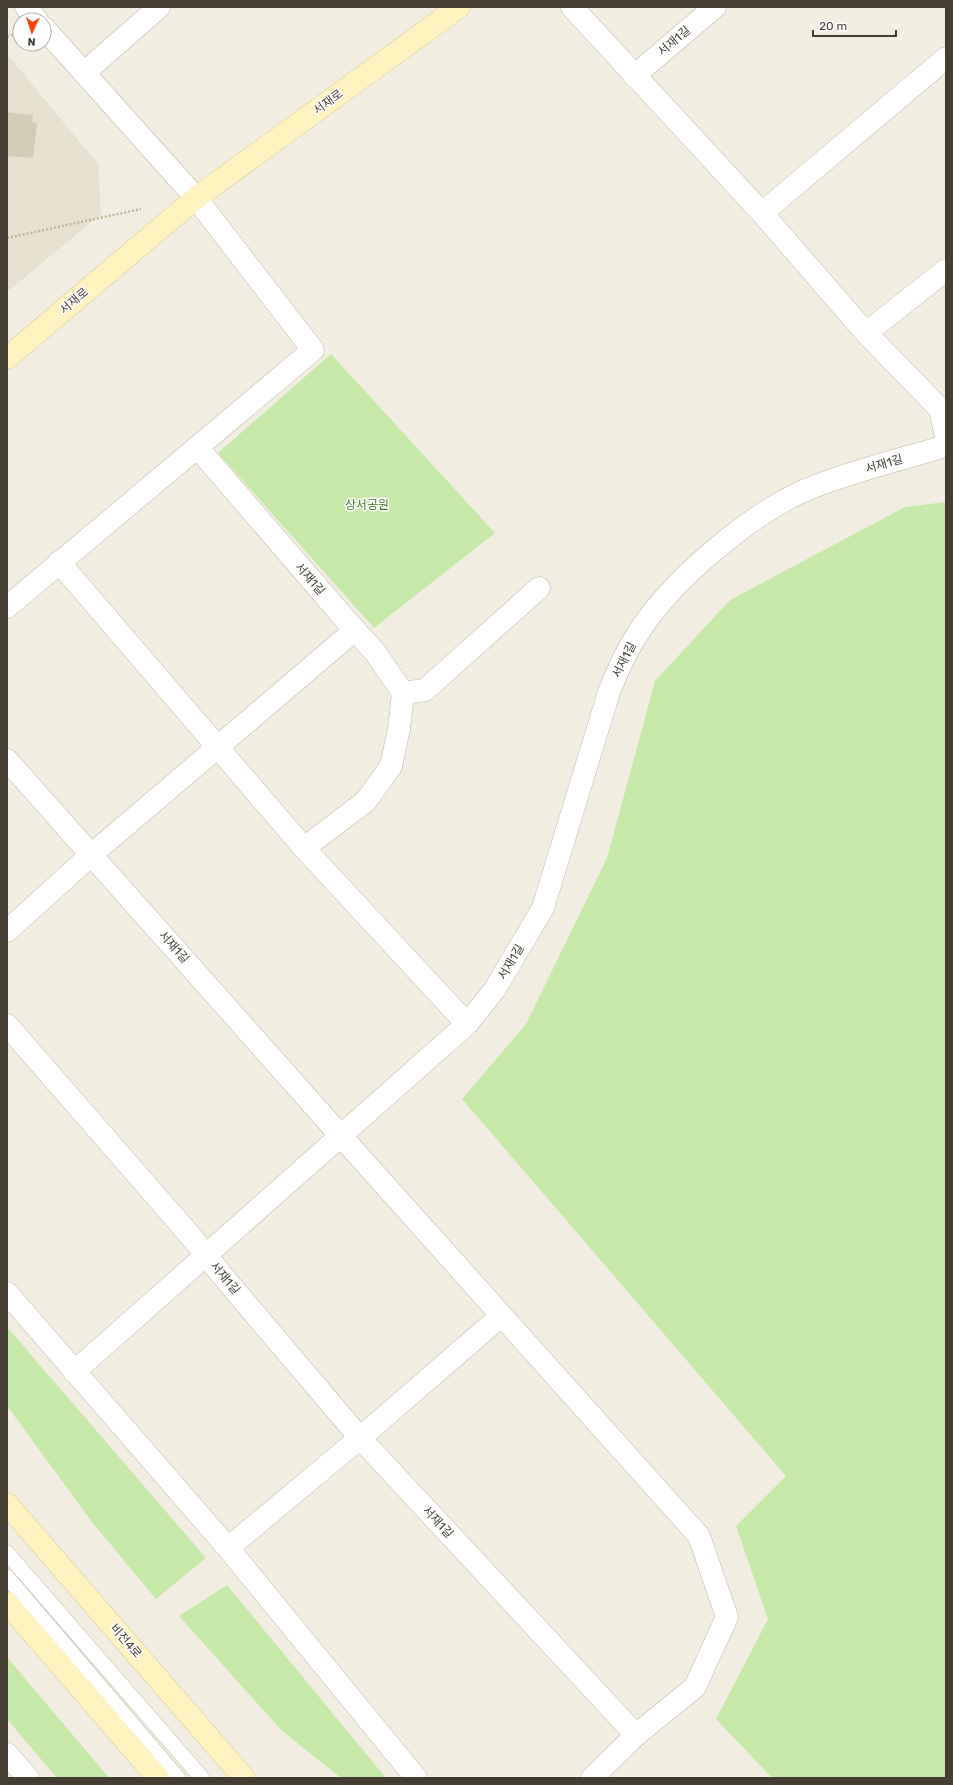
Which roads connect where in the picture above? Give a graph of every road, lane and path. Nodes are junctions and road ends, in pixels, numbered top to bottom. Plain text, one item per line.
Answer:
1 (159, 7) edge
2 (459, 7) edge
3 (572, 7) edge
4 (715, 7) edge
5 (52, 37) edge
6 (946, 58) edge
7 (84, 73) junction
8 (634, 76) junction
9 (196, 198) junction
10 (143, 209) dead end
11 (762, 213) junction
12 (7, 238) edge
13 (946, 270) edge
14 (866, 333) junction
15 (7, 358) edge
16 (946, 437) edge
17 (197, 446) junction
18 (946, 446) edge
19 (59, 562) junction
20 (539, 588) dead end
21 (7, 607) edge
22 (355, 630) junction
23 (402, 693) junction
24 (218, 747) junction
25 (7, 760) edge
26 (304, 848) junction
27 (91, 855) junction
28 (7, 931) edge
29 (467, 1024) junction
30 (7, 1025) edge
31 (340, 1135) junction
32 (206, 1256) junction
33 (7, 1294) edge
34 (501, 1316) junction
35 (74, 1372) junction
36 (360, 1438) junction
37 (7, 1504) edge
38 (228, 1548) junction
39 (7, 1554) edge
40 (7, 1577) edge
41 (7, 1603) edge
42 (636, 1735) junction
43 (7, 1754) edge
44 (28, 1778) edge
45 (158, 1778) edge
46 (178, 1778) edge
47 (202, 1778) edge
48 (244, 1778) edge
49 (416, 1778) edge
50 (592, 1778) edge

1 - 7 street
2 - 9 main road, 서재로
3 - 8 street
4 - 8 street, 서재1길
5 - 7 street
6 - 11 street
7 - 9 street
8 - 11 street
9 - 15 main road, 서재로
9 - 17 street
10 - 12 path
11 - 14 street
13 - 14 street
14 - 16 street
17 - 19 street
17 - 22 street, 서재1길
18 - 29 street, 서재1길
19 - 21 street
19 - 24 street
20 - 23 street
22 - 23 street, 서재1길
22 - 24 street
23 - 26 street
24 - 26 street
24 - 27 street
25 - 27 street, 서재1길
26 - 29 street
27 - 28 street
27 - 31 street, 서재1길
29 - 31 street, 서재1길
30 - 32 street, 서재1길
31 - 32 street, 서재1길
31 - 34 street, 서재1길
32 - 35 street, 서재1길
32 - 36 street, 서재1길
33 - 35 street
34 - 36 street
34 - 42 street, 서재1길
35 - 38 street
36 - 38 street
36 - 42 street, 서재1길
37 - 48 main road, 비전4로
38 - 49 street
39 - 47 lane
40 - 46 lane
41 - 45 main road
42 - 50 street
43 - 44 street

